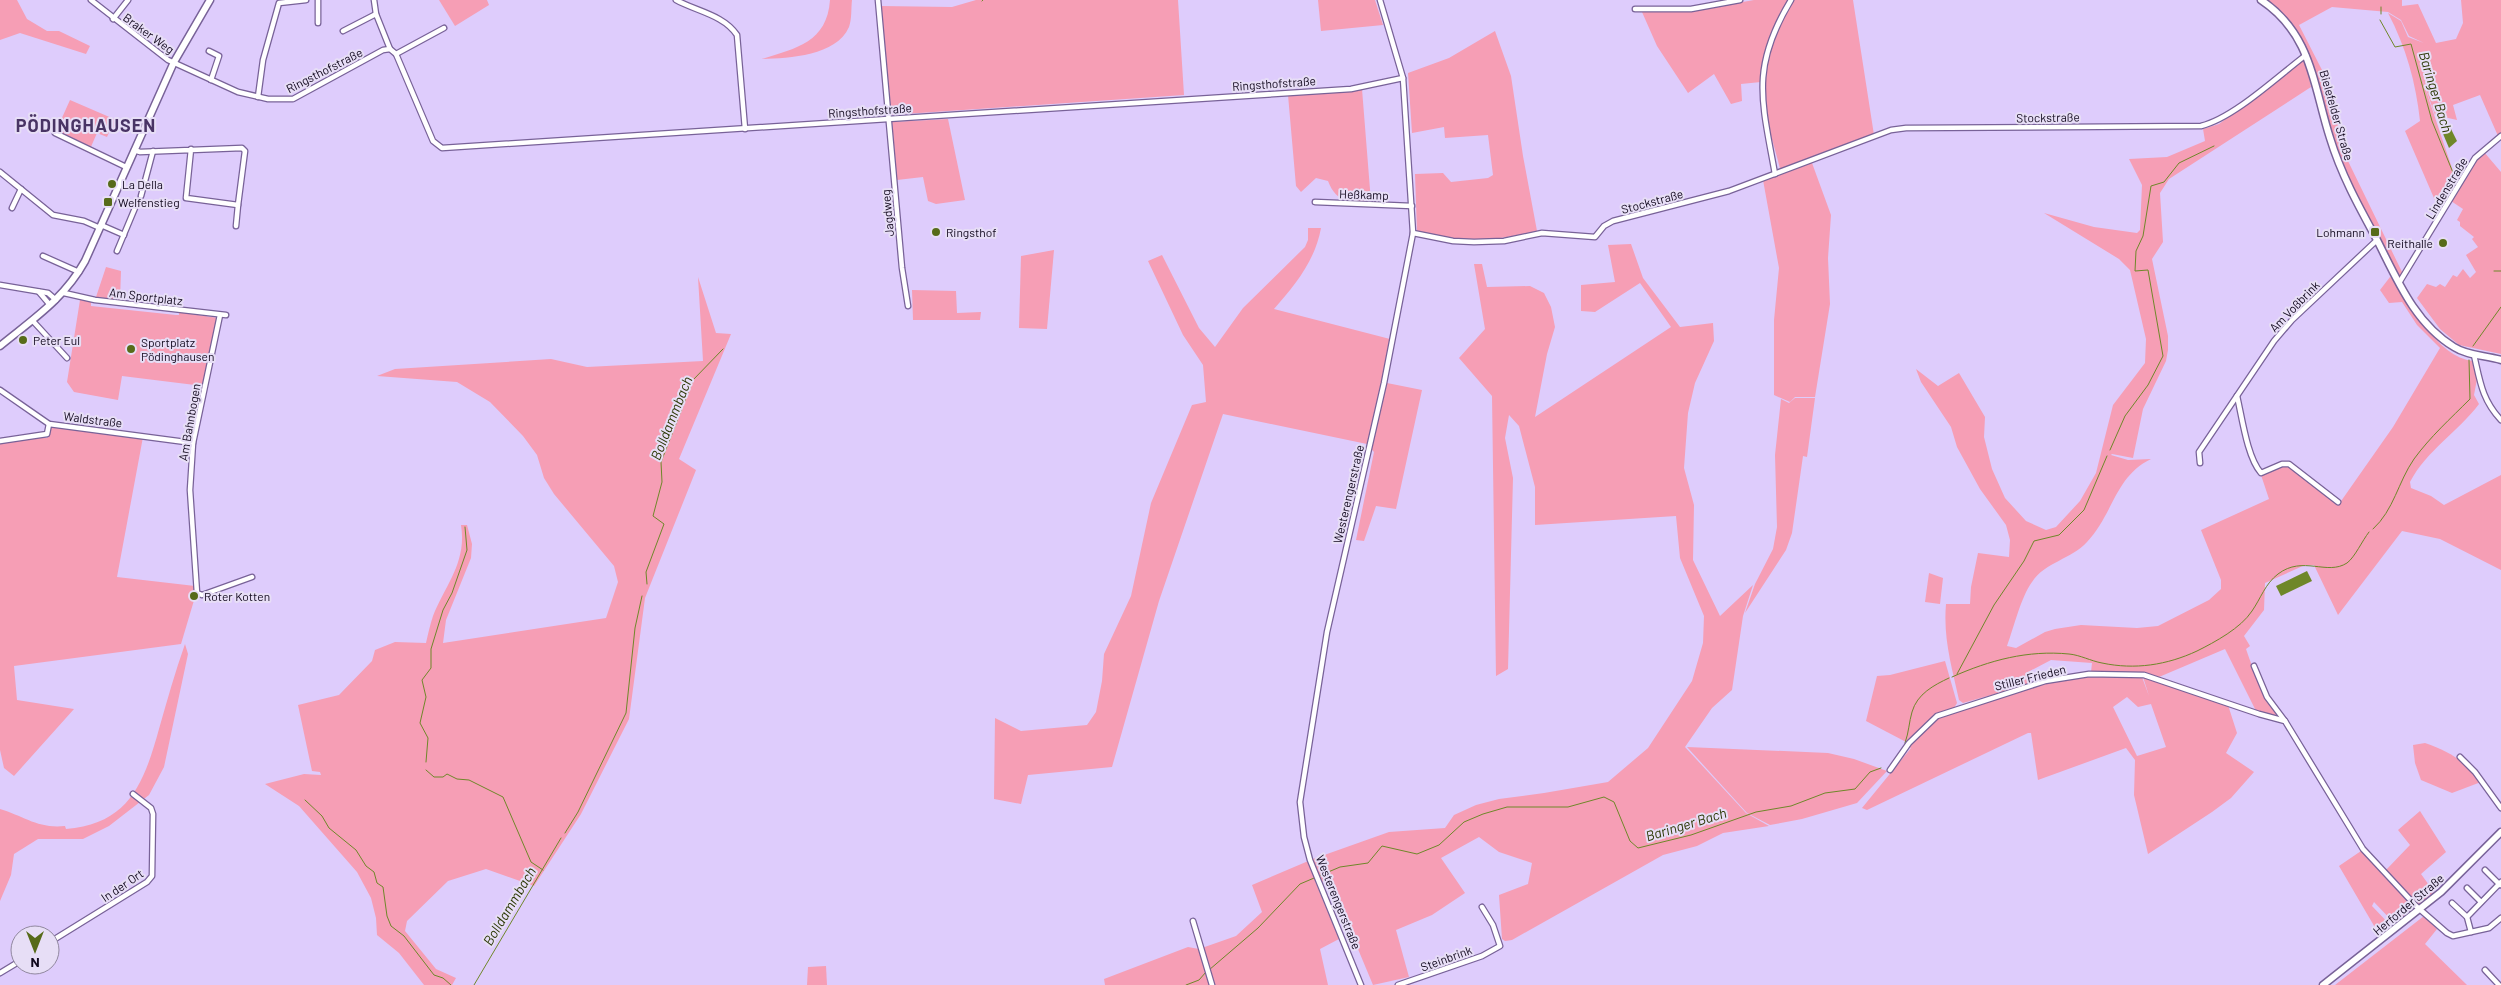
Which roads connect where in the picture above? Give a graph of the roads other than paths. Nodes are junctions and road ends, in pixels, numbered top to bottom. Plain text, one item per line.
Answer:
1 (90, 0) edge
2 (128, 0) edge
3 (210, 0) edge
4 (306, 0) edge
5 (318, 0) edge
6 (374, 0) edge
7 (676, 0) edge
8 (878, 0) edge
9 (1380, 0) edge
10 (1740, 0) edge
11 (1791, 0) edge
12 (2261, 0) edge
13 (278, 1) edge
14 (1635, 9) dead end
15 (376, 14) junction
16 (113, 19) junction
17 (318, 23) dead end
18 (444, 28) dead end
19 (342, 31) dead end
20 (390, 49) junction
21 (209, 52) dead end
22 (396, 54) junction
23 (2306, 55) junction
24 (174, 62) junction
25 (1403, 78) junction
26 (211, 80) junction
27 (258, 97) junction
28 (888, 119) junction
29 (745, 129) junction
30 (55, 133) dead end
31 (2501, 136) edge
32 (191, 149) junction
33 (134, 150) junction
34 (153, 151) junction
35 (126, 167) junction
36 (0, 172) edge
37 (1775, 174) junction
38 (21, 189) junction
39 (141, 196) dead end
40 (1315, 202) dead end
41 (238, 205) junction
42 (1412, 206) junction
43 (12, 208) dead end
44 (136, 208) dead end
45 (236, 226) dead end
46 (101, 227) junction
47 (1412, 233) junction
48 (124, 235) junction
49 (2377, 240) junction
50 (117, 251) dead end
51 (43, 256) dead end
52 (79, 272) junction
53 (2399, 283) junction
54 (0, 285) edge
55 (38, 291) junction
56 (64, 293) junction
57 (56, 300) junction
58 (50, 305) junction
59 (908, 306) dead end
60 (220, 315) junction
61 (226, 315) dead end
62 (32, 320) junction
63 (0, 346) edge
64 (2474, 355) junction
65 (67, 358) dead end
66 (2501, 360) edge
67 (0, 390) edge
68 (2237, 396) junction
69 (2501, 420) edge
70 (49, 424) junction
71 (0, 441) edge
72 (193, 443) junction
73 (2200, 463) dead end
74 (2338, 502) dead end
75 (252, 577) dead end
76 (2254, 666) dead end
77 (2285, 721) junction
78 (2460, 757) dead end
79 (1890, 770) dead end
80 (133, 794) dead end
81 (2501, 808) edge
82 (2501, 832) edge
83 (2485, 870) dead end
84 (2500, 884) edge
85 (2467, 888) dead end
86 (2481, 902) junction
87 (2452, 903) dead end
88 (1482, 907) dead end
89 (2421, 910) junction
90 (2467, 917) junction
91 (2501, 918) edge
92 (1193, 921) dead end
93 (2471, 932) junction
94 (60, 936) edge
95 (2485, 970) dead end
96 (1212, 985) edge
97 (1361, 985) edge
98 (1398, 985) edge
99 (2323, 985) edge
100 (2500, 985) edge

1 - 16 street, Braker Weg
2 - 16 street
3 - 24 main road
4 - 13 street
5 - 17 street
6 - 15 street
7 - 29 street
8 - 28 street, Jagdweg
9 - 25 street, Westerengerstraße
10 - 14 street
11 - 37 street
12 - 23 main road, Bielefelder Straße
13 - 27 street
15 - 19 street
15 - 20 street
16 - 24 street, Braker Weg
18 - 22 street
20 - 22 street, Ringsthofstraße
20 - 27 street, Ringsthofstraße
21 - 26 street
22 - 29 street, Ringsthofstraße
23 - 37 street, Stockstraße
23 - 49 main road, Bielefelder Straße
24 - 26 street, Ringsthofstraße
24 - 33 main road
25 - 28 street, Ringsthofstraße
25 - 42 street, Westerengerstraße
26 - 27 street, Ringsthofstraße
28 - 29 street, Ringsthofstraße
28 - 59 street, Jagdweg
30 - 35 street
31 - 53 street, Lindenstraße
32 - 34 street
32 - 41 street
32 - 41 street
33 - 34 street
33 - 35 main road
34 - 39 street
35 - 46 main road
36 - 38 street
37 - 47 street, Stockstraße
38 - 43 street
38 - 46 street
40 - 42 street, Heßkamp
41 - 45 street
42 - 47 street, Westerengerstraße
44 - 48 street
46 - 48 street
46 - 52 main road
47 - 97 street, Westerengerstraße
48 - 50 street
49 - 53 main road, Bielefelder Straße
49 - 68 street, Am Voßbrink
51 - 52 street
52 - 56 main road
53 - 64 main road, Bielefelder Straße
54 - 55 street
55 - 57 street
55 - 58 street
56 - 57 main road
56 - 60 street, Am Sportplatz
57 - 58 main road
58 - 62 main road
60 - 61 street, Am Sportplatz
60 - 72 street, Am Bahnbogen
62 - 63 main road
62 - 65 street
64 - 66 main road, Bielefelder Straße
64 - 69 street
67 - 70 street, Waldstraße
68 - 73 street, Am Voßbrink
68 - 74 street
70 - 71 street
70 - 72 street, Waldstraße
72 - 75 street, Am Bahnbogen
76 - 77 street
77 - 79 street, Stiller Frieden
77 - 89 street
78 - 81 street
80 - 94 street, In der Ort
82 - 89 main road, Herforder Straße
83 - 84 street
84 - 86 street
85 - 86 street
86 - 90 street
87 - 90 street
88 - 98 street, Steinbrink
89 - 93 street
89 - 99 main road, Herforder Straße
90 - 93 street
91 - 93 street
92 - 96 street
95 - 100 street

